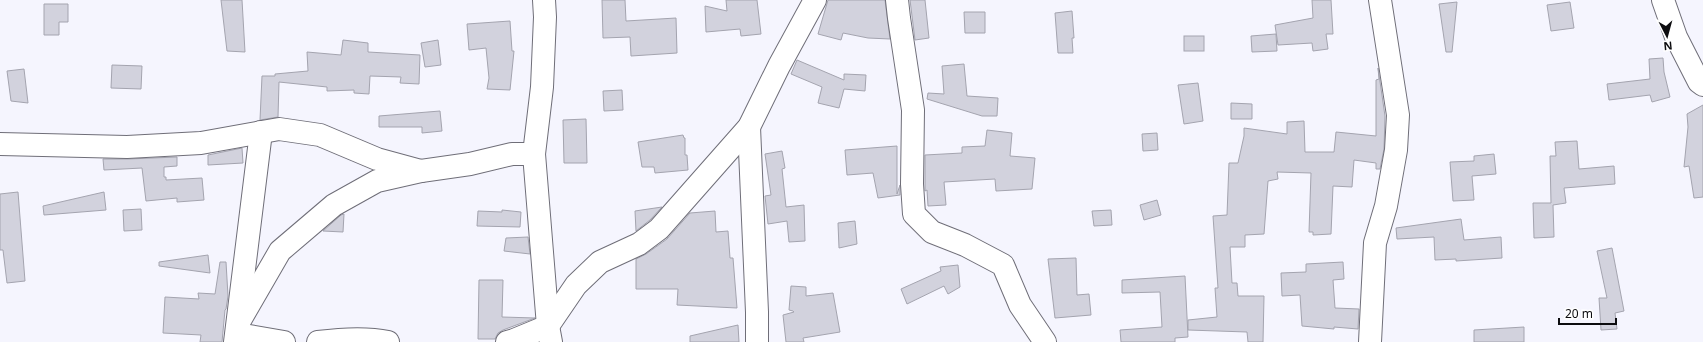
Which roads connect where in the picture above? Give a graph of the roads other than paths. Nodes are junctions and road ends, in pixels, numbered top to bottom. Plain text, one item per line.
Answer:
1 (544, 0) edge
2 (815, 0) edge
3 (897, 0) edge
4 (1380, 0) edge
5 (1663, 0) edge
6 (1703, 85) edge
7 (749, 127) junction
8 (261, 132) junction
9 (0, 144) edge
10 (534, 154) junction
11 (420, 171) junction
12 (237, 333) edge
13 (550, 334) edge
14 (284, 342) edge
15 (318, 342) edge
16 (388, 342) edge
17 (507, 342) edge
18 (757, 342) edge
19 (1045, 342) edge
20 (1370, 342) edge

1 - 10 street
2 - 7 street
3 - 19 street
4 - 20 street
5 - 6 street
7 - 13 street
7 - 18 street
8 - 9 street
8 - 11 street
8 - 12 street
10 - 11 street
10 - 13 street
11 - 12 street
12 - 14 street
13 - 17 street
15 - 16 street

